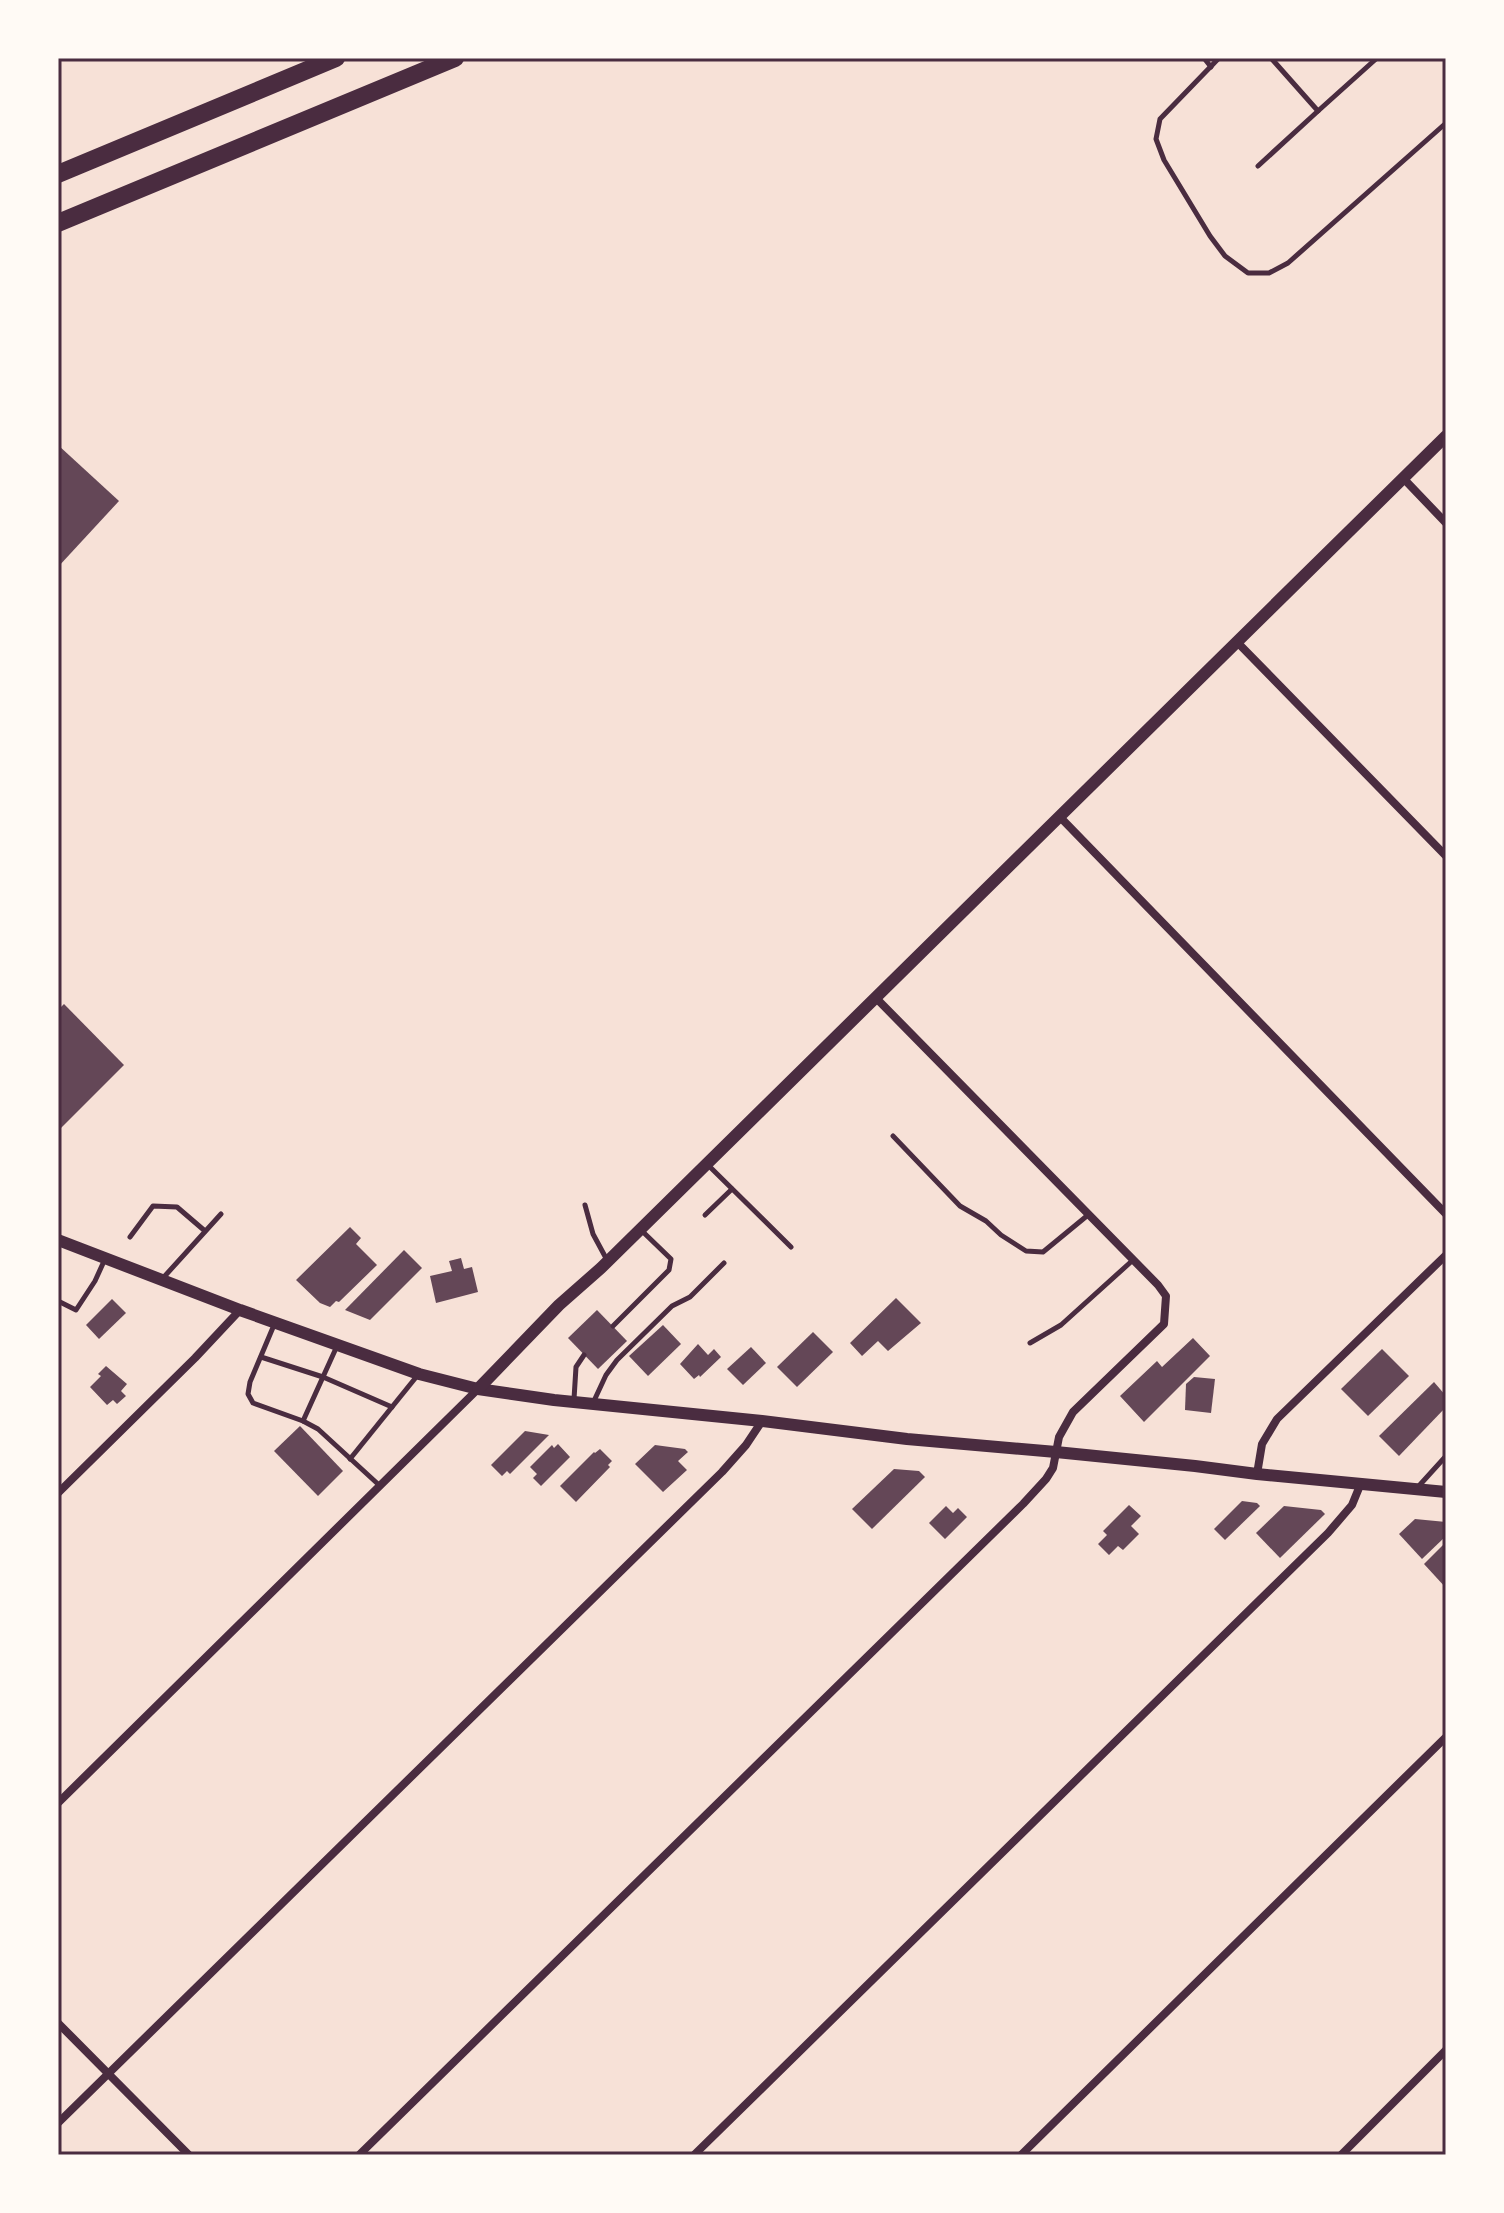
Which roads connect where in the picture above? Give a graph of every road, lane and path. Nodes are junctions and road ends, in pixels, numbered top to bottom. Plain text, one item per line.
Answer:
1 (336, 58) edge
2 (455, 58) edge
3 (1204, 58) edge
4 (1219, 58) edge
5 (1271, 58) edge
6 (1377, 58) edge
7 (1211, 67) junction
8 (1318, 111) junction
9 (1446, 123) edge
10 (1258, 166) dead end
11 (58, 174) edge
12 (58, 223) edge
13 (1446, 436) edge
14 (1403, 478) junction
15 (1446, 523) edge
16 (1237, 642) junction
17 (1059, 816) junction
18 (1446, 856) edge
19 (876, 998) junction
20 (893, 1136) dead end
21 (707, 1164) junction
22 (732, 1189) junction
23 (585, 1205) dead end
24 (221, 1214) dead end
25 (1089, 1214) junction
26 (1446, 1214) edge
27 (705, 1215) dead end
28 (641, 1229) junction
29 (205, 1231) junction
30 (130, 1237) dead end
31 (58, 1240) edge
32 (791, 1247) dead end
33 (1446, 1255) edge
34 (105, 1258) junction
35 (1133, 1260) junction
36 (608, 1261) junction
37 (724, 1263) dead end
38 (162, 1279) junction
39 (58, 1301) edge
40 (240, 1310) junction
41 (275, 1322) junction
42 (613, 1326) dead end
43 (1030, 1343) dead end
44 (338, 1345) junction
45 (584, 1355) dead end
46 (261, 1357) junction
47 (419, 1374) junction
48 (323, 1377) junction
49 (478, 1389) junction
50 (574, 1402) junction
51 (593, 1404) junction
52 (392, 1407) junction
53 (303, 1421) junction
54 (762, 1421) junction
55 (1056, 1452) junction
56 (1446, 1456) edge
57 (350, 1459) junction
58 (1257, 1474) junction
59 (1361, 1483) junction
60 (380, 1486) junction
61 (1417, 1489) junction
62 (1446, 1492) edge
63 (58, 1493) edge
64 (1446, 1737) edge
65 (58, 1803) edge
66 (58, 2023) edge
67 (1446, 2050) edge
68 (108, 2074) junction
69 (58, 2123) edge
70 (189, 2155) edge
71 (359, 2155) edge
72 (694, 2155) edge
73 (1021, 2155) edge
74 (1341, 2155) edge

1 - 11 highway
2 - 12 highway
3 - 7 lane
4 - 7 lane
5 - 8 lane
6 - 8 lane
7 - 9 lane
8 - 10 lane
13 - 14 street
14 - 15 street
14 - 16 street
16 - 17 street
16 - 18 street
17 - 19 street
17 - 26 street
19 - 21 street
19 - 25 street
20 - 25 lane
21 - 22 lane
21 - 28 street
22 - 27 lane
22 - 32 lane
23 - 36 lane
24 - 29 lane
25 - 35 street
28 - 36 street
28 - 42 lane
29 - 30 lane
29 - 38 lane
31 - 34 street
33 - 58 street
34 - 38 street
34 - 39 lane
35 - 43 lane
35 - 55 street
36 - 49 street
37 - 51 lane
38 - 40 street
40 - 41 street
40 - 63 street
41 - 44 street
41 - 46 lane
44 - 47 street
44 - 48 lane
45 - 50 lane
46 - 48 lane
46 - 53 lane
47 - 49 street
47 - 52 lane
48 - 52 lane
48 - 53 lane
49 - 50 street
49 - 60 street
50 - 51 street
51 - 54 street
52 - 57 lane
53 - 57 lane
54 - 55 street
54 - 68 street
55 - 58 street
55 - 71 street
56 - 61 lane
57 - 60 lane
58 - 59 street
59 - 61 street
59 - 72 street
60 - 65 street
61 - 62 street
64 - 73 street
66 - 68 street
67 - 74 street
68 - 69 street
68 - 70 street

